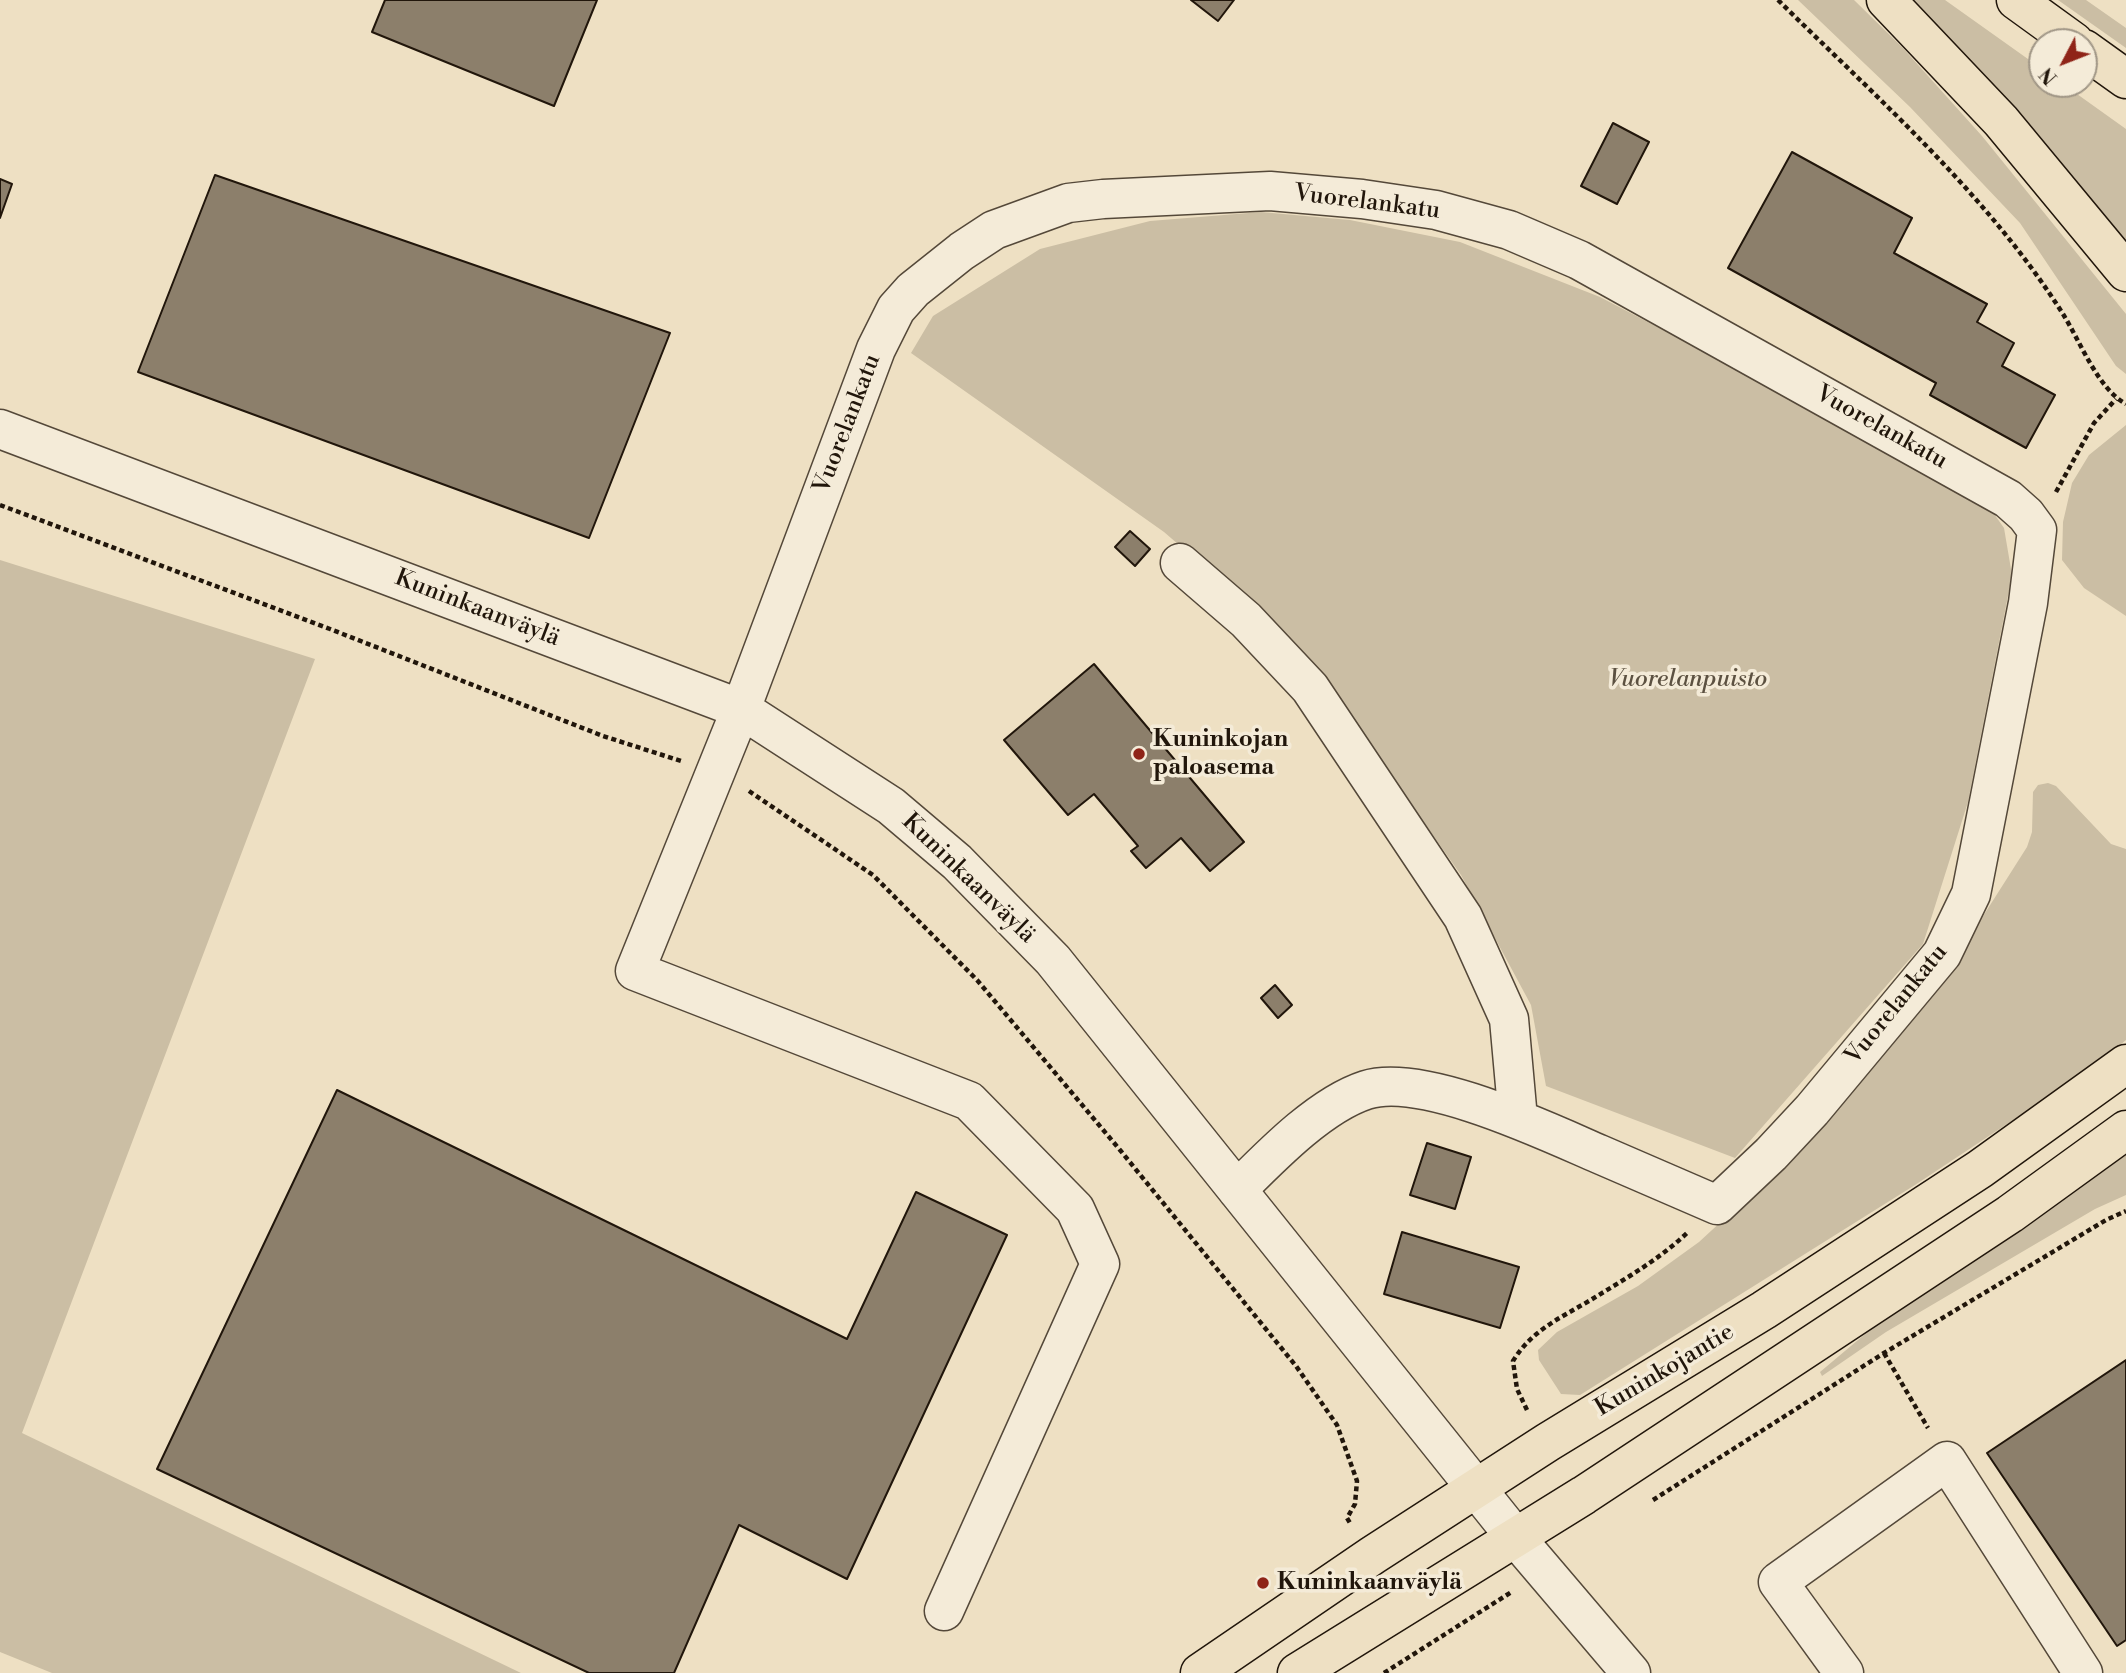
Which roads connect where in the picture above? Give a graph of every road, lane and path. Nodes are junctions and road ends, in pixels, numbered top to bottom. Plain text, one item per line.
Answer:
1 (1778, 0) edge
2 (1886, 0) edge
3 (2016, 0) edge
4 (2055, 28) edge
5 (2098, 59) edge
6 (2126, 79) edge
7 (2126, 272) edge
8 (2116, 399) junction
9 (2126, 404) edge
10 (0, 429) edge
11 (0, 505) edge
12 (2037, 530) junction
13 (1180, 563) dead end
14 (741, 709) junction
15 (714, 771) junction
16 (2126, 1063) edge
17 (1518, 1119) junction
18 (2126, 1130) edge
19 (1237, 1190) junction
20 (1717, 1205) junction
21 (2126, 1211) edge
22 (1884, 1353) junction
23 (1526, 1409) dead end
24 (1947, 1461) junction
25 (1476, 1488) junction
26 (1642, 1507) dead end
27 (1347, 1518) dead end
28 (1516, 1538) junction
29 (1543, 1572) junction
30 (944, 1611) dead end
31 (1200, 1673) edge
32 (1297, 1673) edge
33 (1384, 1673) edge
34 (1631, 1673) edge
35 (1844, 1673) edge
36 (2083, 1673) edge

1 - 8 path
2 - 7 main road
3 - 4 main road
5 - 6 main road
8 - 9 path
8 - 12 path
10 - 14 street, Kuninkaanväylä
11 - 15 path
12 - 14 street, Vuorelankatu
12 - 20 street, Vuorelankatu
13 - 17 street
14 - 15 street, Vuorelankatu
14 - 19 street, Kuninkaanväylä
15 - 27 path
15 - 30 street, Vuorelankatu
16 - 25 main road, Kuninkojantie
17 - 19 street
17 - 20 street
18 - 28 main road
19 - 25 street, Kuninkaanväylä
20 - 23 path
21 - 22 path
22 - 24 path
22 - 26 path
24 - 35 street
24 - 36 street
25 - 28 street, Kuninkaanväylä
25 - 31 main road, Kuninkojantie
28 - 29 street, Kuninkaanväylä
28 - 32 main road
29 - 33 path
29 - 34 street, Kuninkaanväylä

